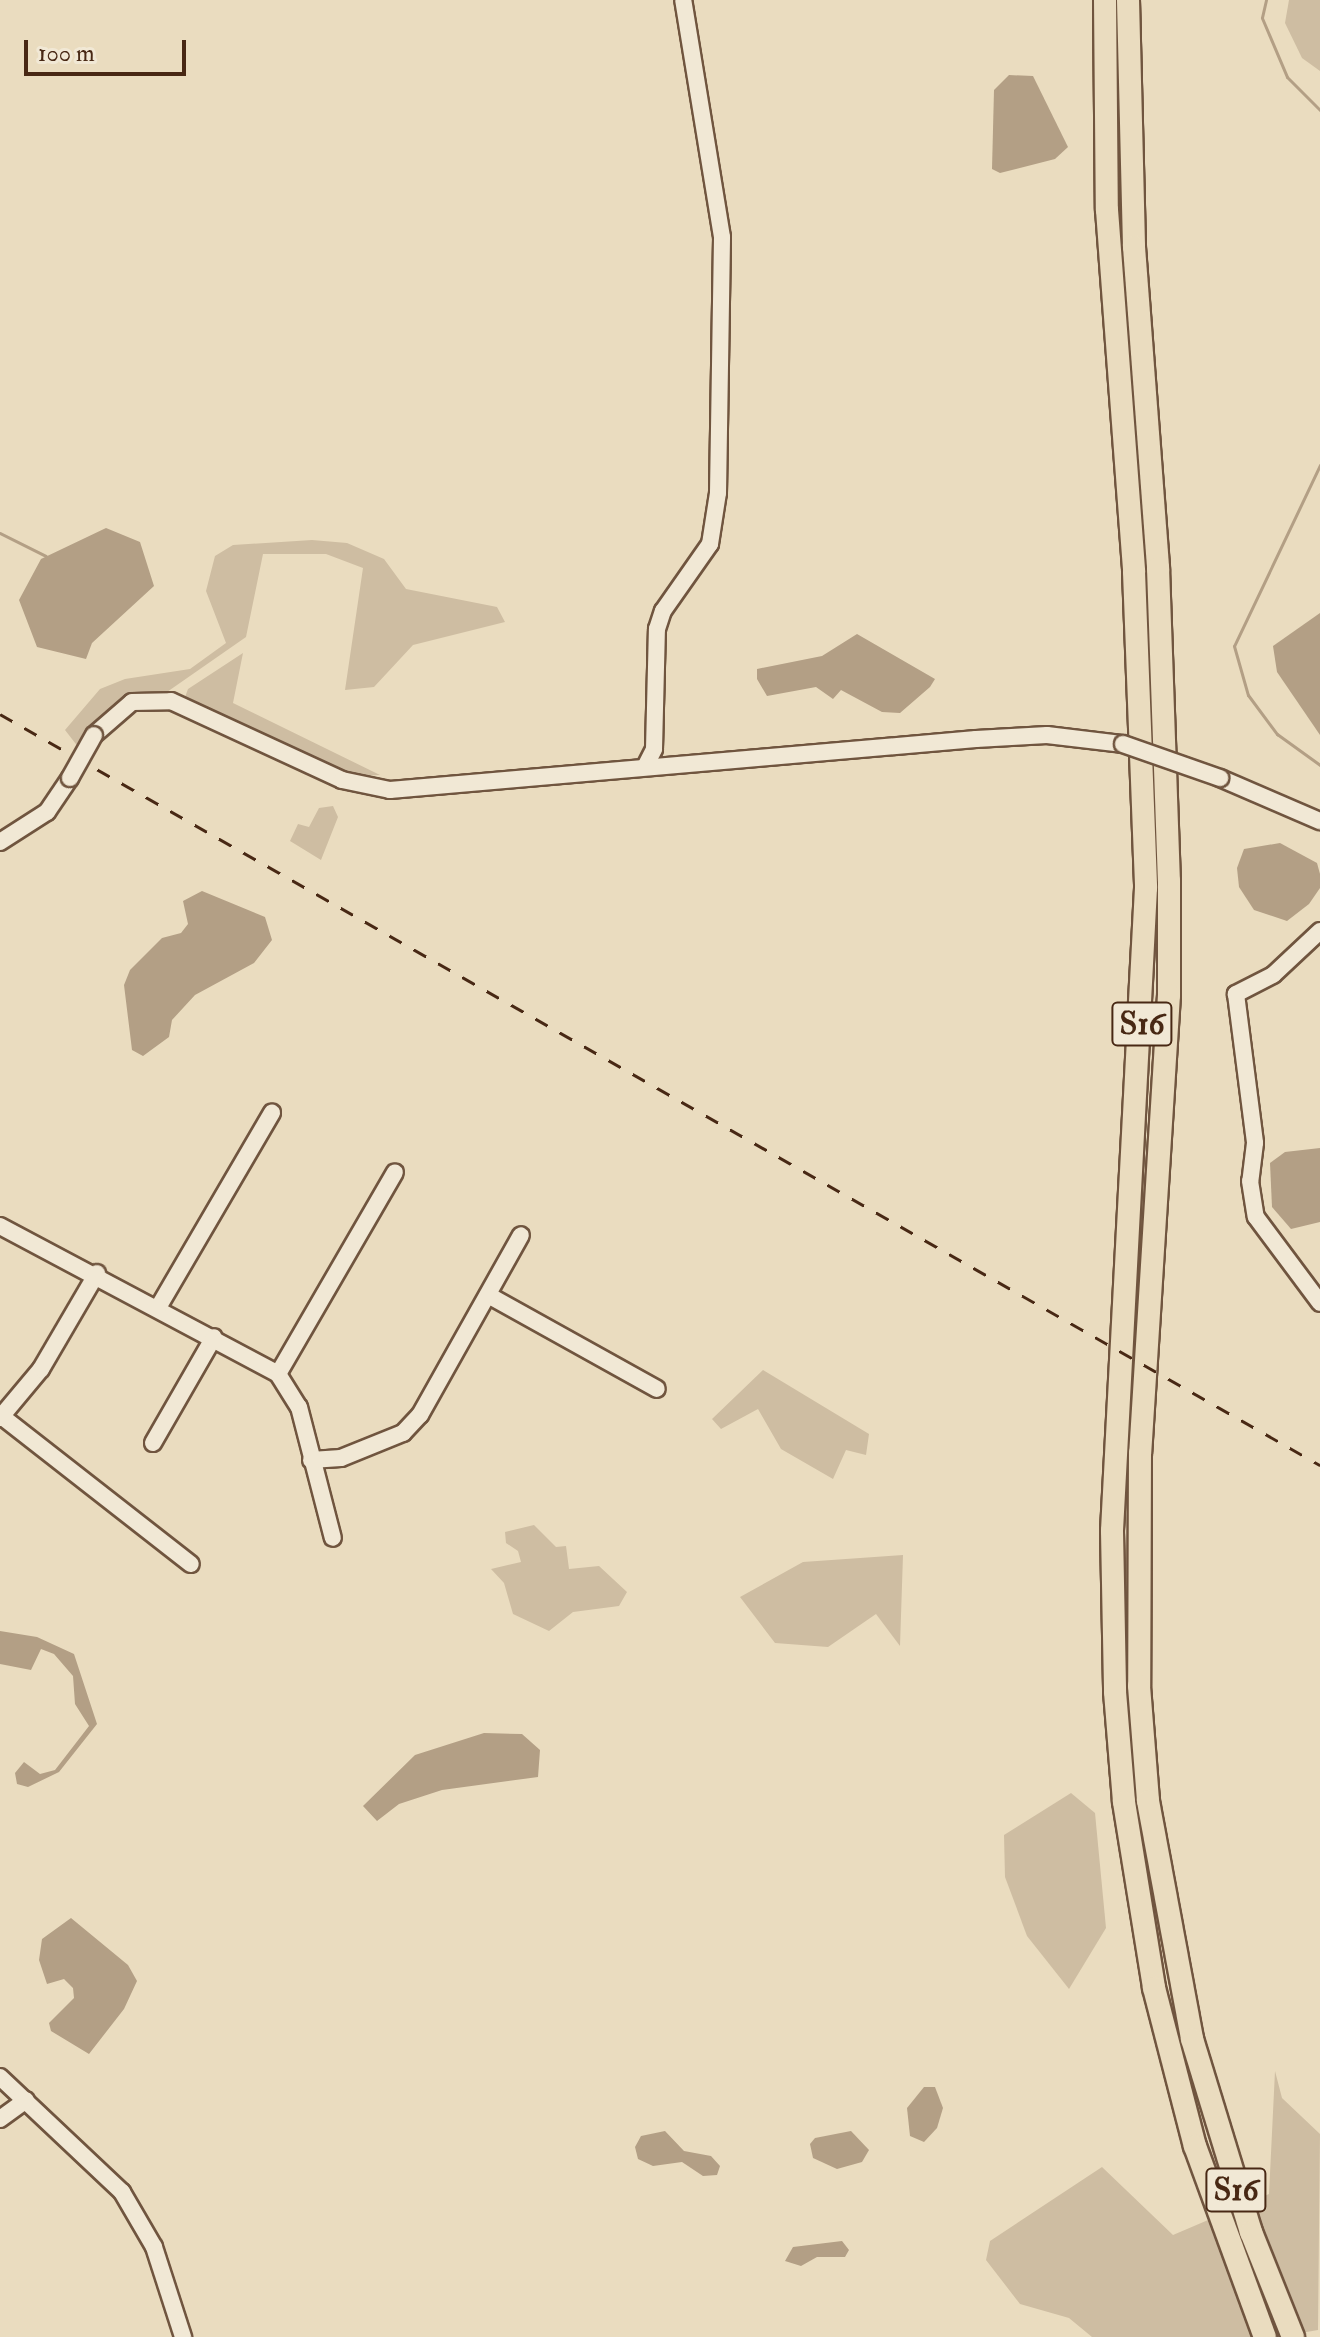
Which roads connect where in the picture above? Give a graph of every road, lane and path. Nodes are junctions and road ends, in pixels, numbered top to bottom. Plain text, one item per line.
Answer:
1 (683, 0) edge
2 (1105, 0) edge
3 (1128, 0) edge
4 (645, 767) junction
5 (1320, 821) edge
6 (0, 842) edge
7 (1320, 931) edge
8 (272, 1113) dead end
9 (395, 1172) dead end
10 (0, 1226) edge
11 (521, 1235) dead end
12 (97, 1273) junction
13 (488, 1295) junction
14 (1320, 1303) edge
15 (159, 1306) junction
16 (214, 1337) junction
17 (278, 1374) junction
18 (657, 1389) dead end
19 (1, 1416) edge
20 (153, 1443) dead end
21 (311, 1460) junction
22 (333, 1538) dead end
23 (191, 1564) dead end
24 (0, 2077) edge
25 (26, 2100) junction
26 (0, 2119) edge
27 (183, 2337) edge
28 (1265, 2337) edge
29 (1293, 2337) edge

1 - 4 street
2 - 28 highway, S16
3 - 29 highway, S16
4 - 5 street, bridge
4 - 6 street, bridge
7 - 14 street
8 - 15 street
9 - 17 street
10 - 12 street
11 - 13 street
12 - 15 street
12 - 19 street
13 - 18 street
13 - 21 street
15 - 16 street
16 - 17 street
16 - 20 street
17 - 21 street
19 - 23 street
21 - 22 street
24 - 25 street
25 - 26 street
25 - 27 street

